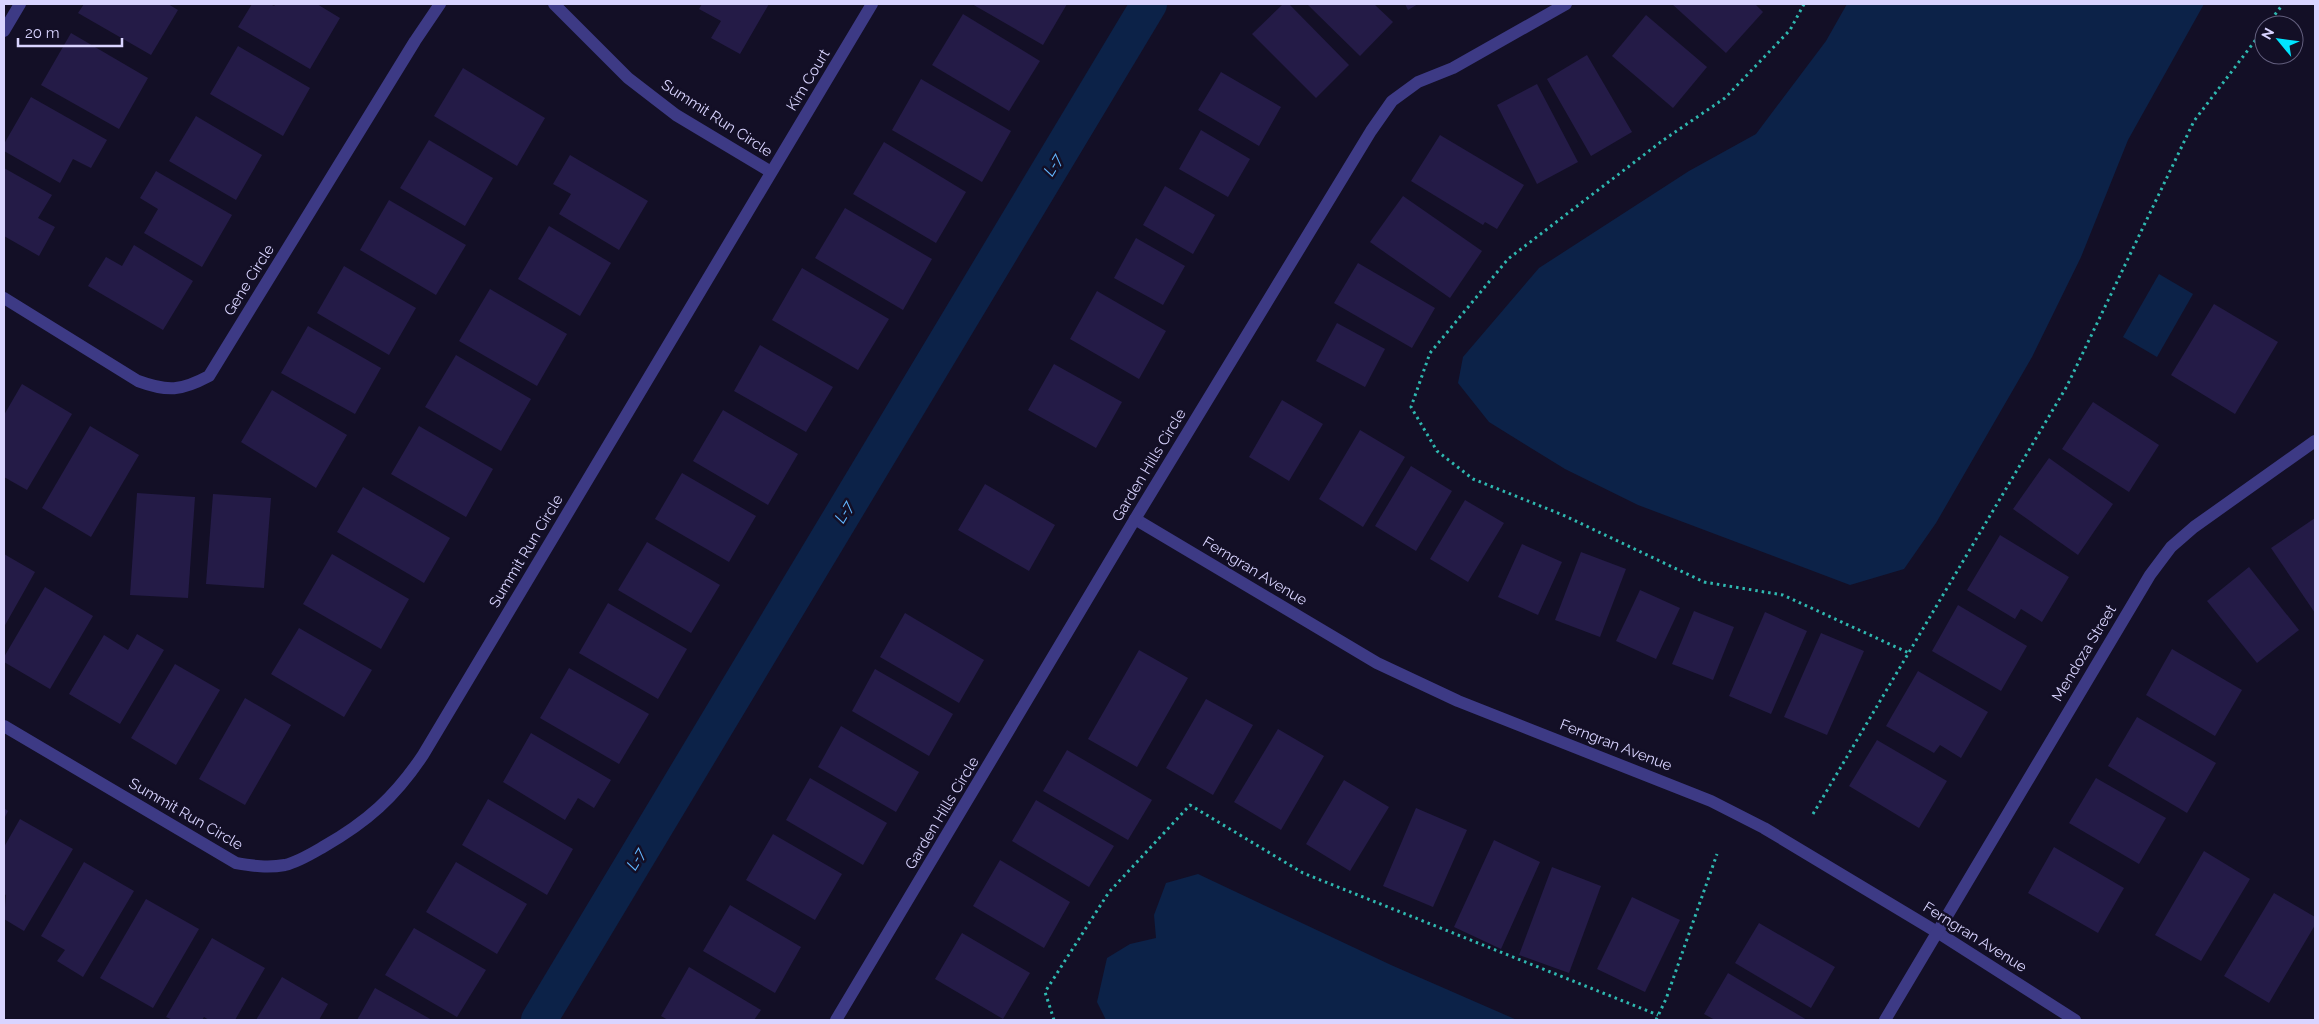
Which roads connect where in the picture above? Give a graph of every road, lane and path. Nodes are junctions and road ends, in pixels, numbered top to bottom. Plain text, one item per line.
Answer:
1 (20, 4) edge
2 (440, 4) edge
3 (554, 4) edge
4 (872, 4) edge
5 (1566, 4) edge
6 (1804, 4) edge
7 (2283, 4) edge
8 (2275, 15) edge
9 (4, 31) edge
10 (2254, 42) edge
11 (771, 172) junction
12 (4, 298) edge
13 (2315, 441) edge
14 (1135, 519) junction
15 (1909, 653) junction
16 (4, 726) edge
17 (1813, 814) dead end
18 (1716, 854) dead end
19 (1937, 932) junction
20 (1658, 1015) junction
21 (836, 1020) edge
22 (1054, 1020) edge
23 (1656, 1020) edge
24 (1885, 1020) edge
25 (2075, 1020) edge

1 - 9 street
2 - 12 street, Gene Circle
3 - 11 street, Summit Run Circle
4 - 11 street, Kim Court
5 - 14 street, Garden Hills Circle
6 - 15 path
7 - 8 path
10 - 15 path
11 - 16 street, Summit Run Circle
13 - 19 street, Mendoza Street
14 - 19 street, Ferngran Avenue
14 - 21 street, Garden Hills Circle
15 - 17 path
18 - 20 path
19 - 24 street, Mendoza Street
19 - 25 street, Ferngran Avenue
20 - 22 path
20 - 23 path

